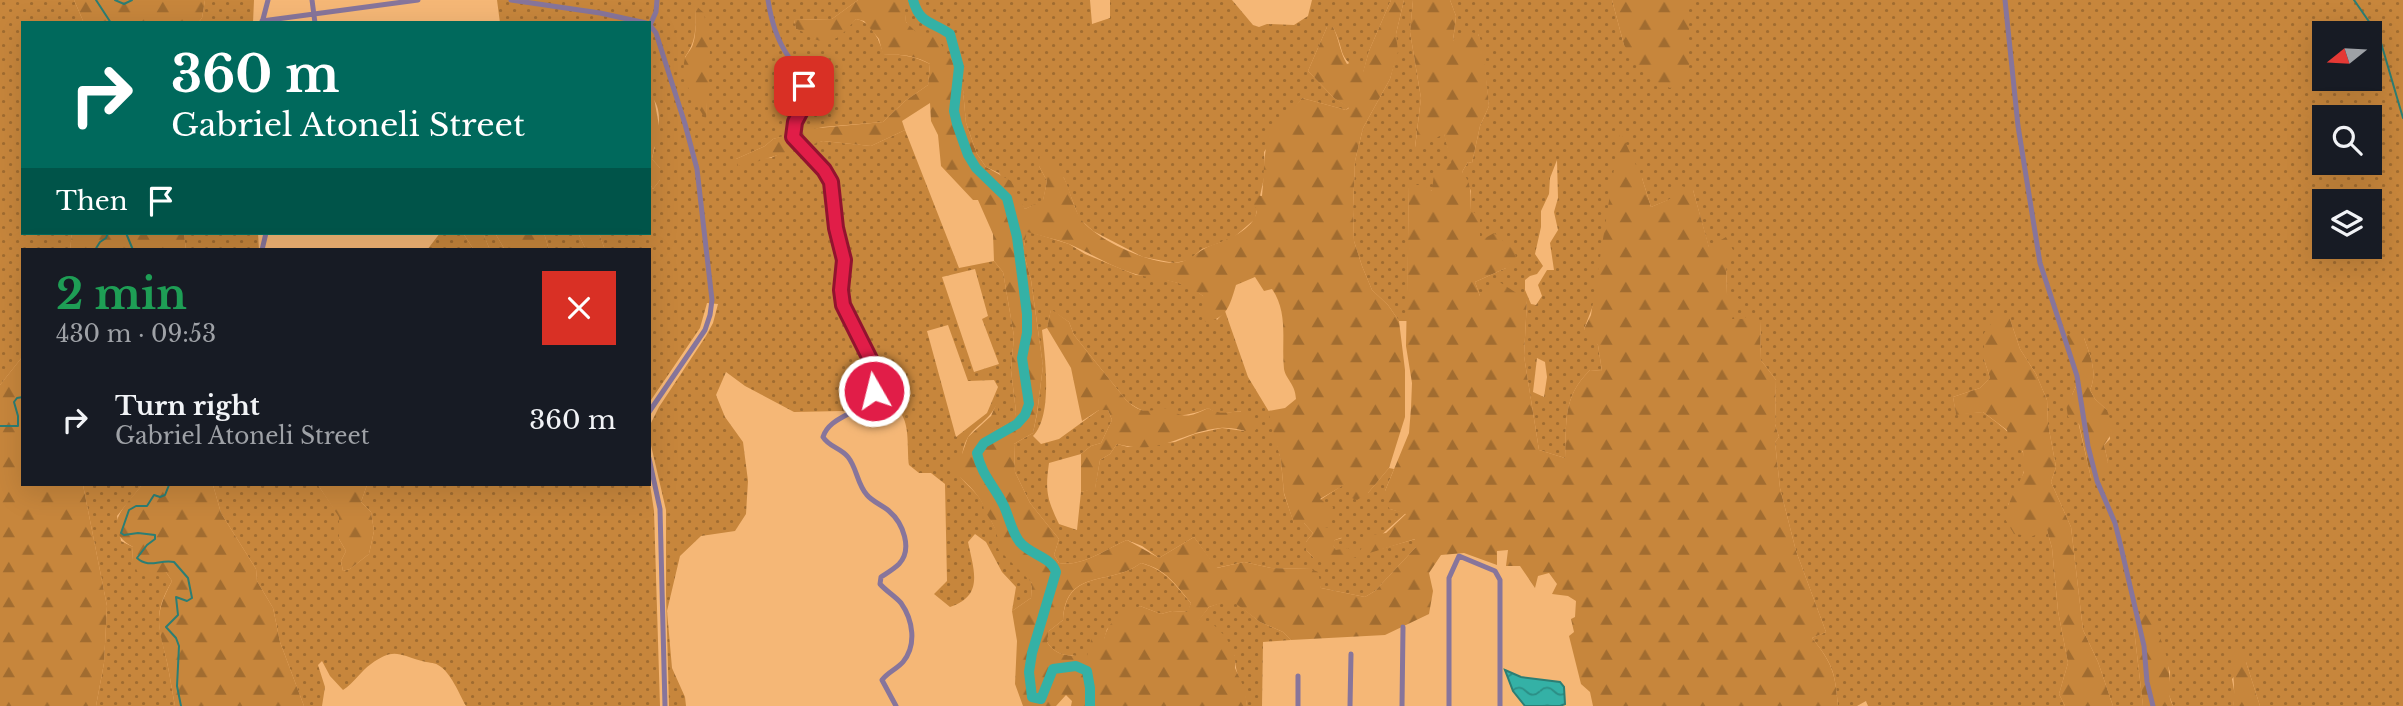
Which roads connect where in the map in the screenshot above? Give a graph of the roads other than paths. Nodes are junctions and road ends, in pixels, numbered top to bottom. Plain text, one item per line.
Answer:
1 (268, 0) edge
2 (312, 0) edge
3 (418, 0) edge
4 (511, 0) edge
5 (657, 0) edge
6 (768, 0) edge
7 (2005, 0) edge
8 (531, 2) edge
9 (314, 14) junction
10 (262, 21) edge
11 (268, 21) edge
12 (315, 21) edge
13 (643, 21) edge
14 (650, 21) edge
15 (651, 27) edge
16 (651, 409) edge
17 (651, 467) edge
18 (1403, 627) dead end
19 (1351, 654) dead end
20 (1298, 676) dead end
21 (665, 706) edge
22 (895, 706) edge
23 (1298, 706) edge
24 (1350, 706) edge
25 (1402, 706) edge
26 (1449, 706) edge
27 (1500, 706) edge
28 (2153, 706) edge

1 - 10 street
2 - 9 street
3 - 9 street
4 - 8 street
5 - 14 street
6 - 22 street
7 - 28 street
8 - 13 street
9 - 11 street
9 - 12 street
15 - 16 street
17 - 21 street
18 - 25 street
19 - 24 street
20 - 23 street
26 - 27 street

